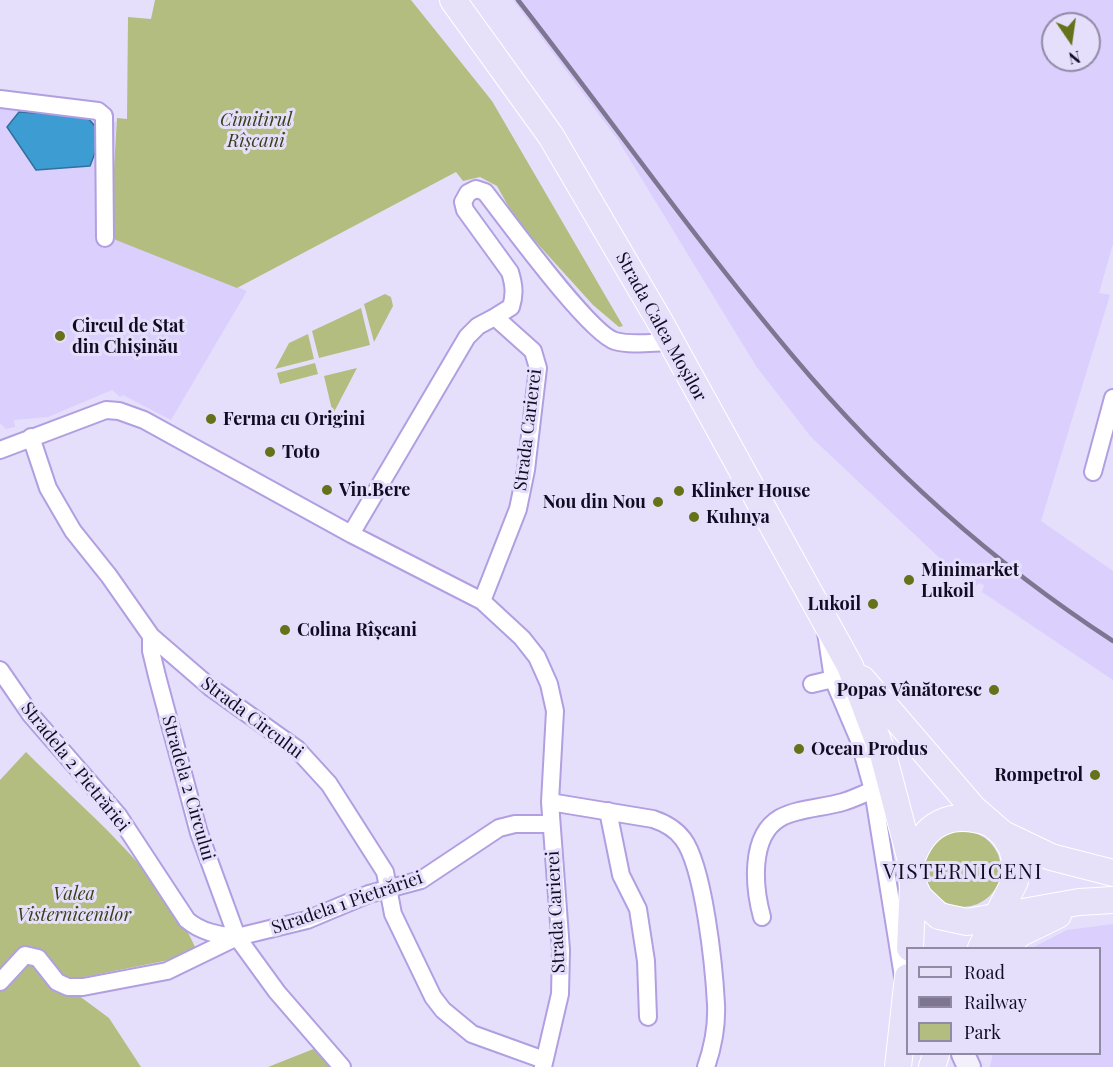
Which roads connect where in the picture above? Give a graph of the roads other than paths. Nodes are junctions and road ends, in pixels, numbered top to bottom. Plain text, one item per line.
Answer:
1 (453, 0) edge
2 (0, 99) edge
3 (105, 238) dead end
4 (495, 317) junction
5 (671, 342) junction
6 (1113, 398) edge
7 (31, 437) junction
8 (0, 450) edge
9 (1093, 472) dead end
10 (351, 534) junction
11 (482, 601) junction
12 (151, 636) junction
13 (0, 670) edge
14 (842, 673) junction
15 (812, 684) dead end
16 (873, 790) junction
17 (550, 802) junction
18 (608, 811) junction
19 (550, 824) junction
20 (996, 829) junction
21 (912, 872) junction
22 (1113, 873) edge
23 (388, 889) junction
24 (1113, 900) edge
25 (1079, 902) junction
26 (762, 917) dead end
27 (996, 917) junction
28 (237, 937) junction
29 (910, 947) edge
30 (981, 947) edge
31 (1002, 947) edge
32 (906, 979) edge
33 (0, 982) edge
34 (906, 994) edge
35 (648, 1017) dead end
36 (544, 1064) edge
37 (342, 1067) edge
38 (706, 1067) edge
39 (898, 1067) edge

1 - 5 main road, Strada Calea Moșilor
2 - 3 street
4 - 5 street
4 - 10 street
4 - 11 street, Strada Carierei
5 - 14 main road, Strada Calea Moșilor
6 - 9 street
7 - 8 street, Strada Carierei
7 - 10 street, Strada Carierei
7 - 12 street, Strada Circului
10 - 11 street, Strada Carierei
11 - 17 street, Strada Carierei
12 - 23 street, Strada Circului
12 - 28 street, Stradela 2 Circului
13 - 28 street, Stradela 2 Pietrăriei
14 - 15 street
14 - 16 street
14 - 20 main road
14 - 21 main road
16 - 26 street
16 - 32 street
17 - 18 street
17 - 19 street, Strada Carierei
18 - 35 street
18 - 38 street
19 - 23 street, Stradela 1 Pietrăriei
19 - 36 street, Strada Carierei
20 - 21 main road
20 - 22 main road
20 - 27 main road
21 - 27 main road
21 - 29 main road
23 - 28 street, Stradela 1 Pietrăriei
23 - 36 street, Strada Circului
24 - 25 main road
25 - 27 main road
25 - 31 main road
27 - 30 main road
28 - 33 street
28 - 37 street
34 - 39 main road

